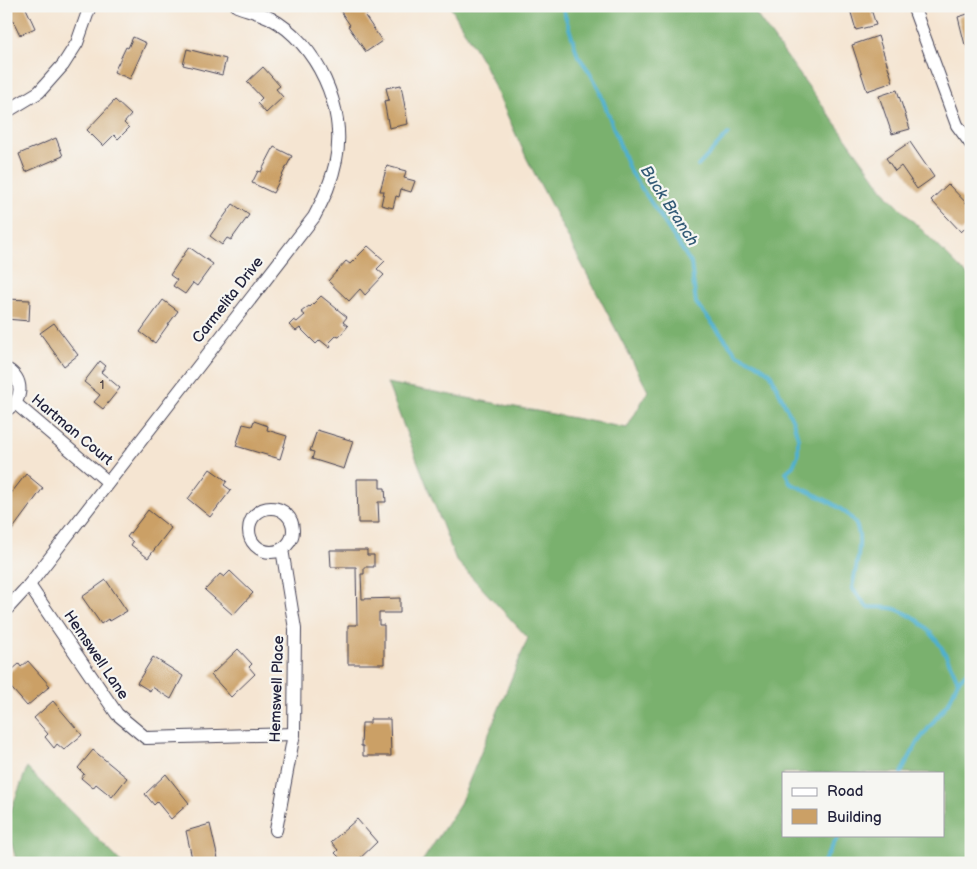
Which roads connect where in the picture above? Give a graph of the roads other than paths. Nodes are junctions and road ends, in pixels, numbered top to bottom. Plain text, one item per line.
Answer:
1 (90, 6) edge
2 (237, 6) edge
3 (913, 6) edge
4 (6, 112) edge
5 (971, 144) edge
6 (6, 369) edge
7 (11, 406) edge
8 (108, 482) junction
9 (282, 549) dead end
10 (29, 585) junction
11 (6, 610) edge
12 (294, 734) junction
13 (276, 830) dead end

1 - 4 street
2 - 8 street, Carmelita Drive
3 - 5 street
6 - 7 street, Hartman Court
7 - 8 street, Hartman Court
8 - 10 street, Carmelita Drive
9 - 12 street, Hemswell Place
10 - 11 street, Carmelita Drive
10 - 12 street, Hemswell Lane
12 - 13 street, Hemswell Place

